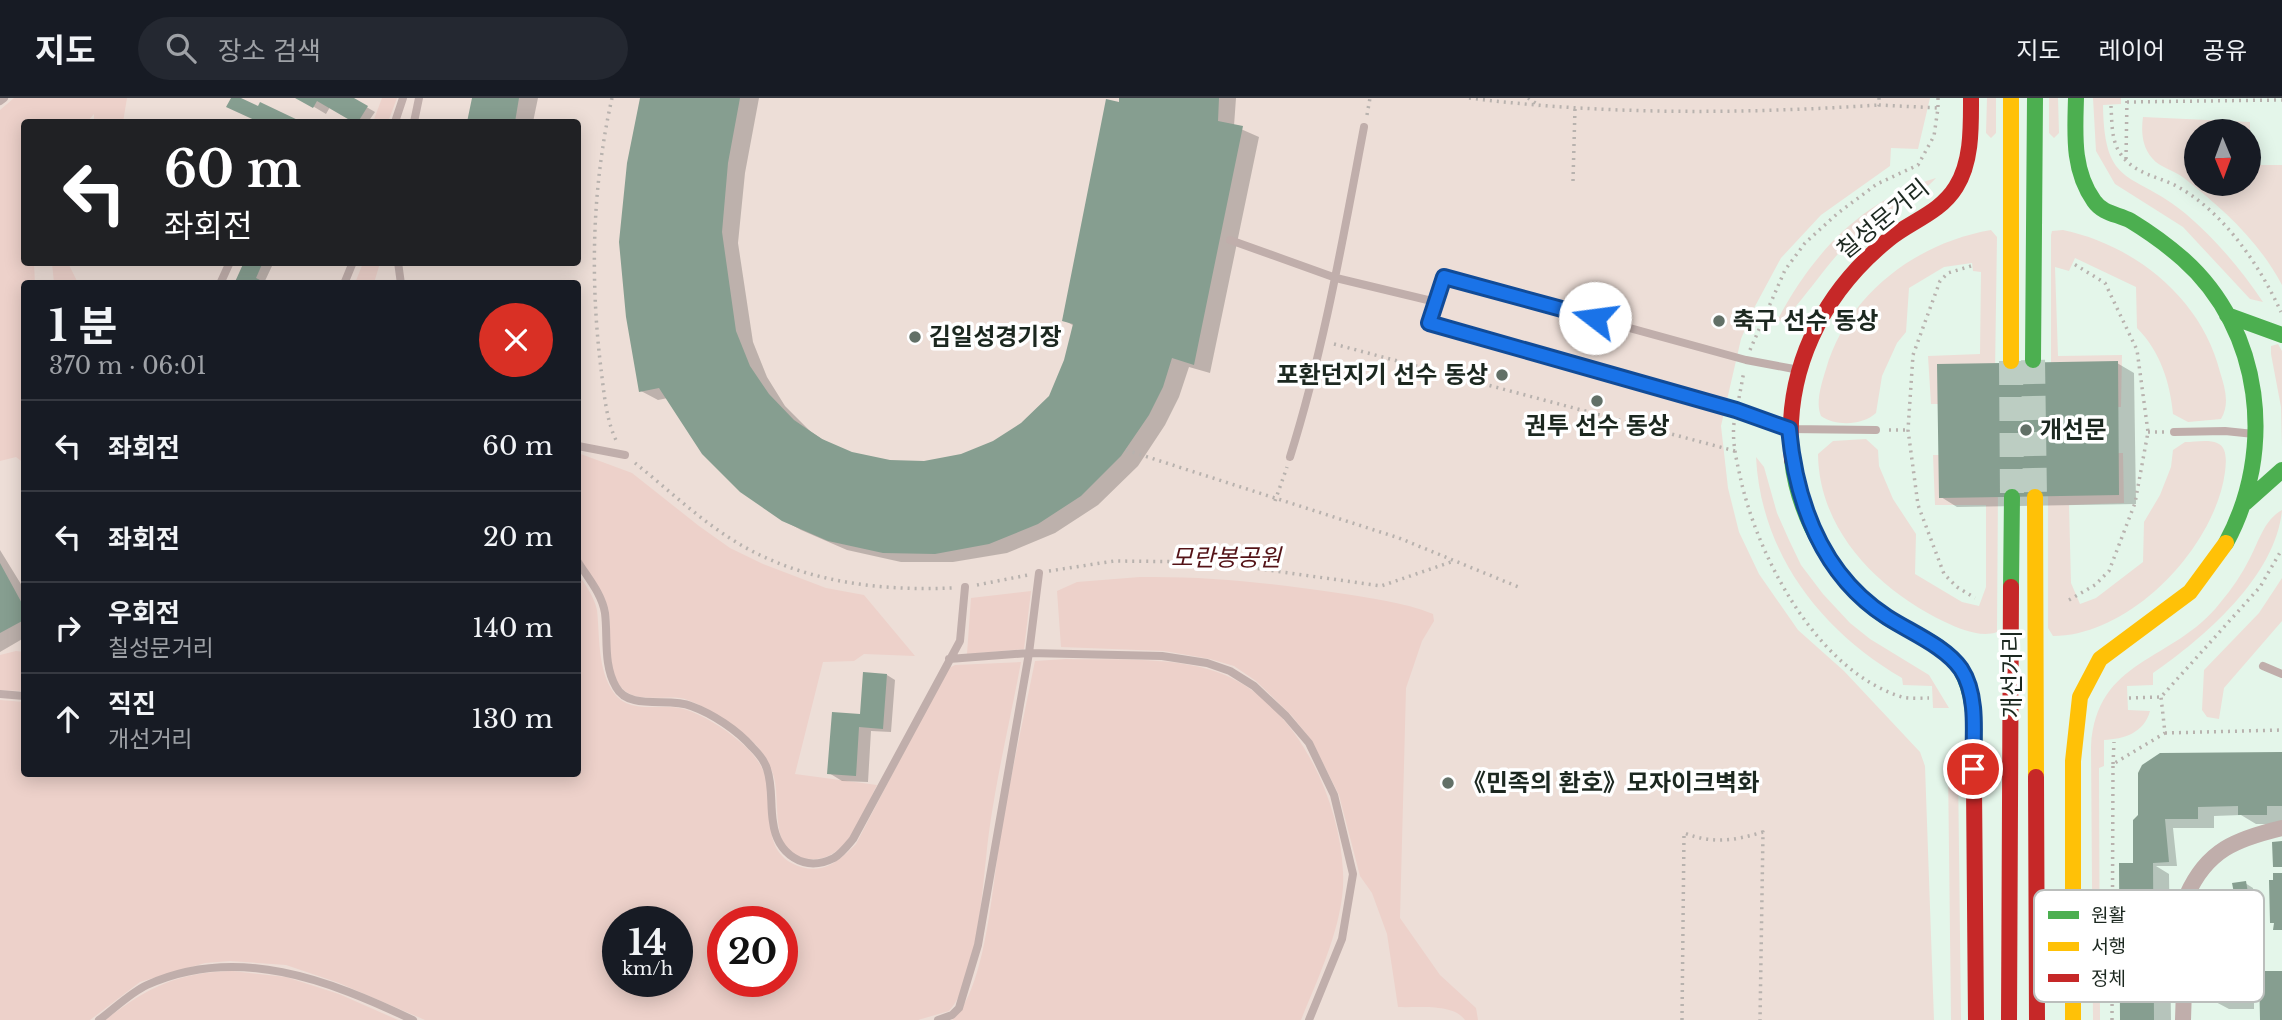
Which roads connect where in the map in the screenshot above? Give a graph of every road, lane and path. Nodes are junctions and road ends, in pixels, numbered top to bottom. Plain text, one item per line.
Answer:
1 (403, 98) edge
2 (419, 98) edge
3 (612, 98) edge
4 (1469, 98) edge
5 (1528, 98) edge
6 (1938, 98) edge
7 (1971, 98) edge
8 (2011, 98) edge
9 (2035, 98) edge
10 (2076, 98) edge
11 (2127, 100) edge
12 (2282, 100) edge
13 (1879, 105) dead end
14 (2112, 106) dead end
15 (1542, 107) junction
16 (1575, 108) junction
17 (1938, 108) dead end
18 (397, 119) edge
19 (415, 119) edge
20 (1364, 127) dead end
21 (2126, 159) junction
22 (1573, 181) dead end
23 (1230, 240) dead end
24 (2074, 264) dead end
25 (1970, 266) dead end
26 (1336, 278) junction
27 (1436, 302) junction
28 (2227, 314) junction
29 (2282, 314) edge
30 (2282, 335) edge
31 (1322, 341) junction
32 (2033, 360) tunnel mouth
33 (2011, 361) tunnel mouth
34 (1797, 370) junction
35 (1789, 429) junction
36 (1876, 430) joint
37 (1908, 430) junction
38 (2174, 432) dead end
39 (2257, 435) junction
40 (581, 447) edge
41 (1126, 450) dead end
42 (1735, 451) dead end
43 (625, 456) junction
44 (1290, 457) joint
45 (2282, 470) edge
46 (2012, 497) tunnel mouth
47 (2035, 497) tunnel mouth
48 (1275, 501) junction
49 (2245, 503) junction
50 (2282, 549) edge
51 (1454, 561) junction
52 (581, 567) edge
53 (1039, 573) junction
54 (965, 587) junction
55 (1521, 588) dead end
56 (1975, 598) dead end
57 (2068, 600) dead end
58 (1029, 653) junction
59 (949, 659) junction
60 (2263, 666) dead end
61 (2282, 674) edge
62 (0, 694) edge
63 (21, 696) edge
64 (1903, 697) dead end
65 (2161, 697) junction
66 (1929, 698) dead end
67 (2129, 698) dead end
68 (1973, 713) joint
69 (2282, 730) edge
70 (2165, 733) junction
71 (2114, 742) dead end
72 (2113, 765) junction
73 (2282, 828) edge
74 (2037, 890) edge
75 (2073, 890) edge
76 (2113, 890) edge
77 (2189, 890) edge
78 (2037, 1002) edge
79 (2073, 1002) edge
80 (2112, 1002) edge
81 (2184, 1002) edge
82 (99, 1020) edge
83 (413, 1020) edge
84 (938, 1020) edge
85 (1309, 1020) edge
86 (1682, 1020) edge
87 (1760, 1020) edge
88 (1976, 1020) edge
89 (2009, 1020) edge
90 (2037, 1020) edge
91 (2073, 1020) edge
92 (2112, 1020) edge
93 (2183, 1020) edge

1 - 18 lane
2 - 19 lane
3 - 43 path
4 - 15 path
5 - 15 path
6 - 17 path
7 - 34 main road, 칠성문거리
8 - 33 main road
9 - 32 main road
10 - 28 main road
11 - 12 path
11 - 21 path
13 - 16 path
14 - 21 path
15 - 16 path
16 - 22 path
20 - 26 lane
21 - 29 path
23 - 26 lane
24 - 57 path
25 - 37 path
26 - 27 lane
26 - 31 lane
27 - 34 lane
27 - 35 lane
28 - 30 main road
28 - 39 main road
31 - 42 path
31 - 44 lane
34 - 35 main road, 칠성문거리
35 - 36 lane
35 - 68 main road, 칠성문거리
36 - 37 path
37 - 56 path
38 - 39 lane
39 - 49 main road
40 - 43 lane
41 - 48 path
43 - 54 path
44 - 48 path
45 - 49 main road
46 - 89 main road, 개선거리
47 - 74 main road, 개선거리
48 - 51 path
49 - 75 main road
50 - 65 path
51 - 53 path
51 - 55 path
52 - 59 lane
53 - 54 path
53 - 58 lane
54 - 59 lane
58 - 59 lane
58 - 84 lane
58 - 85 lane
60 - 61 lane
62 - 63 lane
64 - 66 path
65 - 67 path
65 - 70 path
68 - 88 main road, 개선거리
69 - 70 path
70 - 72 path
71 - 72 path
72 - 76 path
73 - 77 street
78 - 90 main road, 개선거리
79 - 91 main road
80 - 92 path
81 - 93 street
82 - 83 lane
86 - 87 path

